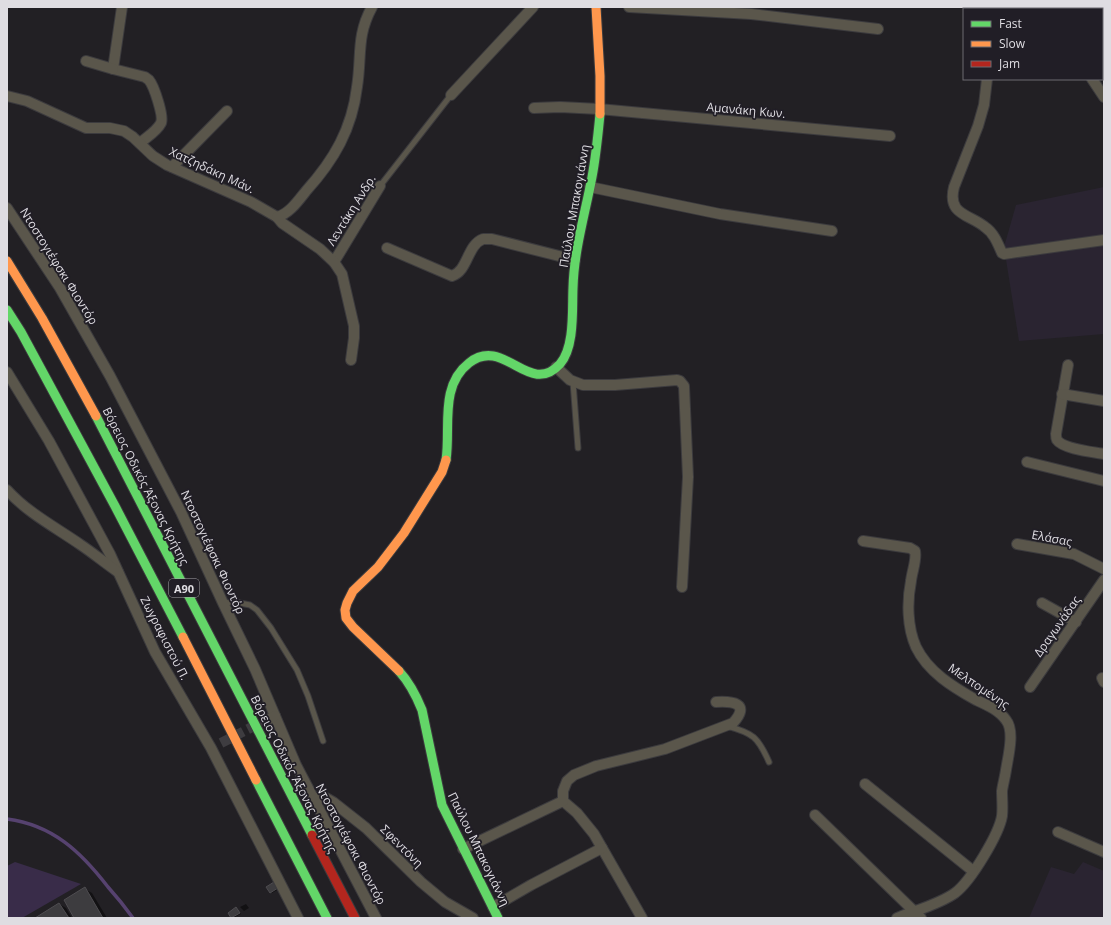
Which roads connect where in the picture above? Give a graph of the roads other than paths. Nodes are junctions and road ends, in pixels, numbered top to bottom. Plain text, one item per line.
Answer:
1 (122, 7) edge
2 (372, 7) edge
3 (533, 7) edge
4 (596, 7) edge
5 (629, 7) edge
6 (878, 29) dead end
7 (86, 61) dead end
8 (114, 69) junction
9 (987, 80) edge
10 (1093, 80) edge
11 (452, 95) joint
12 (7, 96) edge
13 (1104, 97) edge
14 (534, 108) dead end
15 (599, 109) junction
16 (227, 111) dead end
17 (890, 136) dead end
18 (140, 143) junction
19 (172, 167) junction
20 (380, 186) joint
21 (590, 187) junction
22 (7, 208) edge
23 (276, 217) junction
24 (832, 231) dead end
25 (1104, 240) edge
26 (387, 248) dead end
27 (575, 260) junction
28 (7, 261) edge
29 (334, 262) junction
30 (7, 310) edge
31 (351, 360) dead end
32 (1068, 365) dead end
33 (556, 367) junction
34 (7, 372) edge
35 (573, 382) junction
36 (1062, 394) junction
37 (1104, 400) edge
38 (578, 448) dead end
39 (1104, 454) edge
40 (1027, 462) dead end
41 (1104, 482) edge
42 (7, 490) edge
43 (863, 541) dead end
44 (1017, 544) dead end
45 (1104, 569) edge
46 (118, 572) junction
47 (1104, 580) edge
48 (682, 587) dead end
49 (222, 603) junction
50 (1042, 603) dead end
51 (1076, 622) junction
52 (1030, 687) dead end
53 (716, 702) dead end
54 (725, 726) junction
55 (323, 741) dead end
56 (221, 743) tunnel mouth
57 (211, 748) junction
58 (769, 762) dead end
59 (865, 784) dead end
60 (312, 798) junction
61 (563, 801) junction
62 (815, 816) dead end
63 (1058, 832) dead end
64 (602, 848) junction
65 (463, 849) junction
66 (1104, 852) edge
67 (973, 871) junction
68 (493, 908) junction
69 (918, 914) edge
70 (298, 918) edge
71 (327, 918) edge
72 (354, 918) edge
73 (376, 918) edge
74 (473, 918) edge
75 (498, 918) edge
76 (642, 918) edge
77 (897, 918) edge

1 - 8 street
2 - 23 street
3 - 11 street, Λεντάκη Ανδρ.
4 - 15 main road, Παύλου Μπακογιάννη
5 - 6 street
7 - 8 street
8 - 18 street
9 - 25 street
10 - 13 street
11 - 20 lane, Λεντάκη Ανδρ.
12 - 18 street, Χατζηδάκη Μάν.
14 - 15 street, Αμανάκη Κων.
15 - 17 street, Αμανάκη Κων.
15 - 21 main road, Παύλου Μπακογιάννη
16 - 19 street
18 - 19 street, Χατζηδάκη Μάν.
19 - 23 street, Χατζηδάκη Μάν.
20 - 29 street, Λεντάκη Ανδρ.
21 - 24 street
21 - 27 main road, Παύλου Μπακογιάννη
22 - 49 street, Ντοστογιέφσκι Φιοντόρ
23 - 29 street, Λεντάκη Ανδρ.
26 - 27 street
27 - 33 main road, Παύλου Μπακογιάννη
28 - 72 main road, Βόρειος Οδικός Άξονας Κρήτης / Α90
29 - 31 street
30 - 71 main road, Α90
32 - 36 street
33 - 35 street
33 - 65 main road, Παύλου Μπακογιάννη
34 - 46 street, Ζωγραφιστού Π.
35 - 38 lane
35 - 48 street
36 - 37 street
36 - 39 street
40 - 41 street
42 - 46 street
43 - 67 street, Μελπομένης
44 - 45 street, Ελάσας
46 - 57 street, Ζωγραφιστού Π.
47 - 51 street, Δραγωνάδας
49 - 55 lane
49 - 60 street, Ντοστογιέφσκι Φιοντόρ
50 - 51 street
51 - 52 street, Δραγωνάδας
53 - 54 street
54 - 58 lane
54 - 61 street
56 - 57 street
57 - 70 street, Ζωγραφιστού Π.
59 - 67 street
60 - 73 street, Ντοστογιέφσκι Φιοντόρ
60 - 74 street, Σφεντόνη
61 - 64 street
61 - 65 street
62 - 69 street
63 - 66 street
64 - 68 street
64 - 76 street
65 - 68 main road, Παύλου Μπακογιάννη
67 - 69 street, Μελπομένης
68 - 75 main road, Παύλου Μπακογιάννη
69 - 77 street, Μελπομένης

